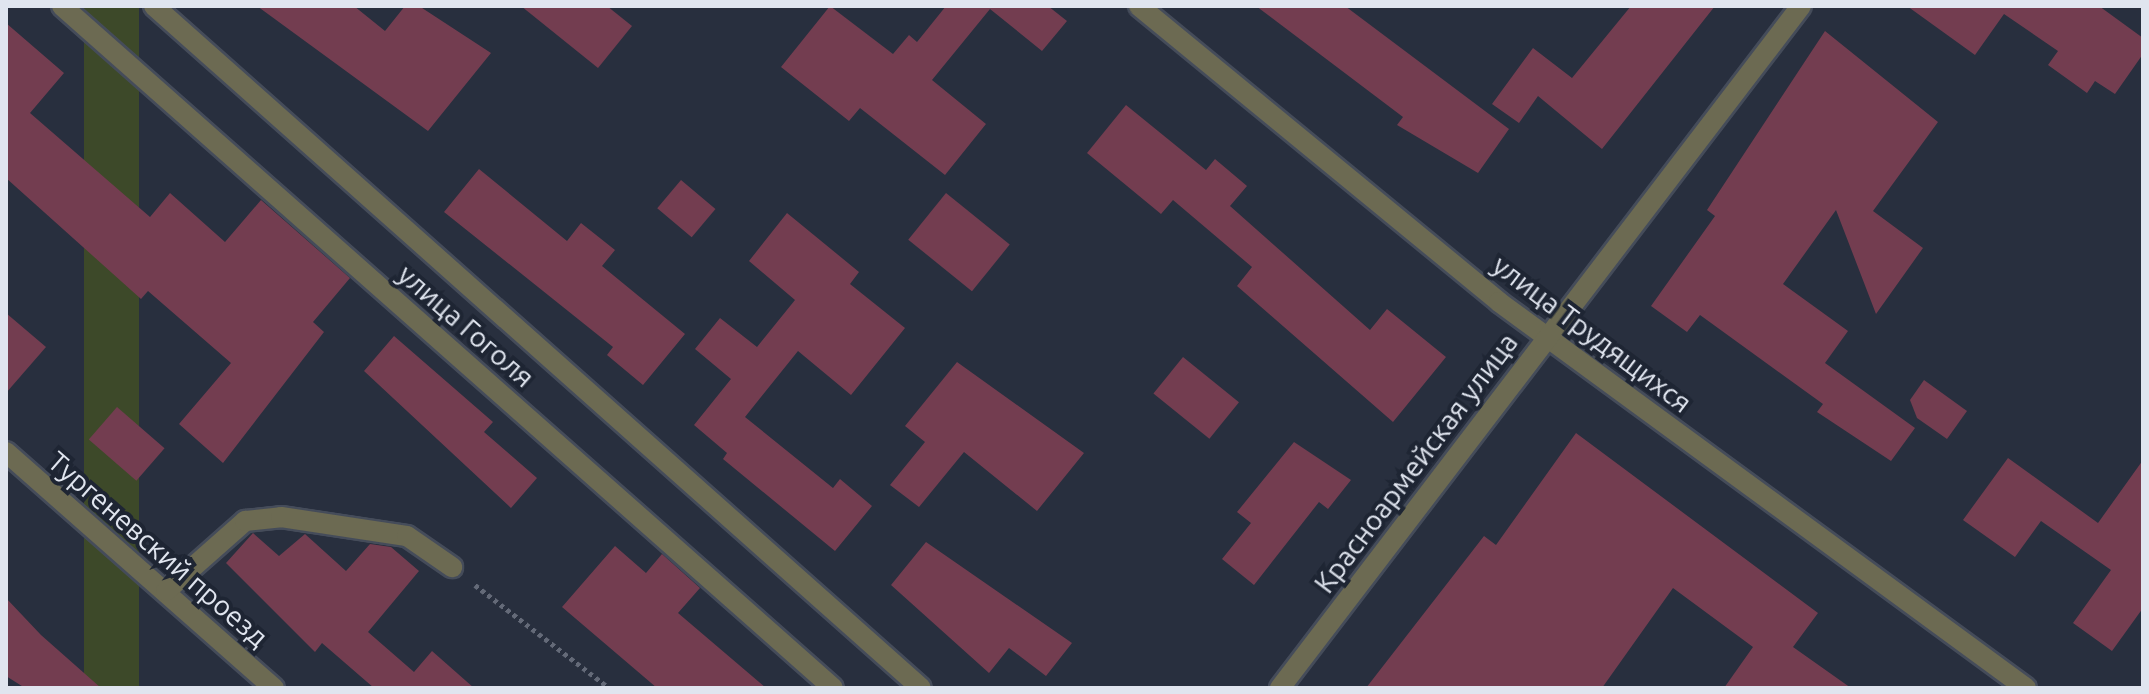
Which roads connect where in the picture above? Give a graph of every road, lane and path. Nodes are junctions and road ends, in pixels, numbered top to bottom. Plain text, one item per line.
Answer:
1 (62, 6) edge
2 (154, 6) edge
3 (1139, 6) edge
4 (1801, 6) edge
5 (1547, 338) junction
6 (6, 452) edge
7 (452, 567) joint
8 (166, 591) junction
9 (274, 688) edge
10 (609, 688) edge
11 (833, 688) edge
12 (921, 688) edge
13 (1280, 688) edge
14 (2026, 688) edge

1 - 11 street, улица Гоголя
2 - 12 street, улица Гоголя
3 - 5 street, улица Трудящихся
4 - 5 street, Красноармейская улица
5 - 13 street, Красноармейская улица
5 - 14 street, улица Трудящихся
6 - 8 street, Тургеневский проезд
7 - 8 street
7 - 10 path
8 - 9 street, Тургеневский проезд

